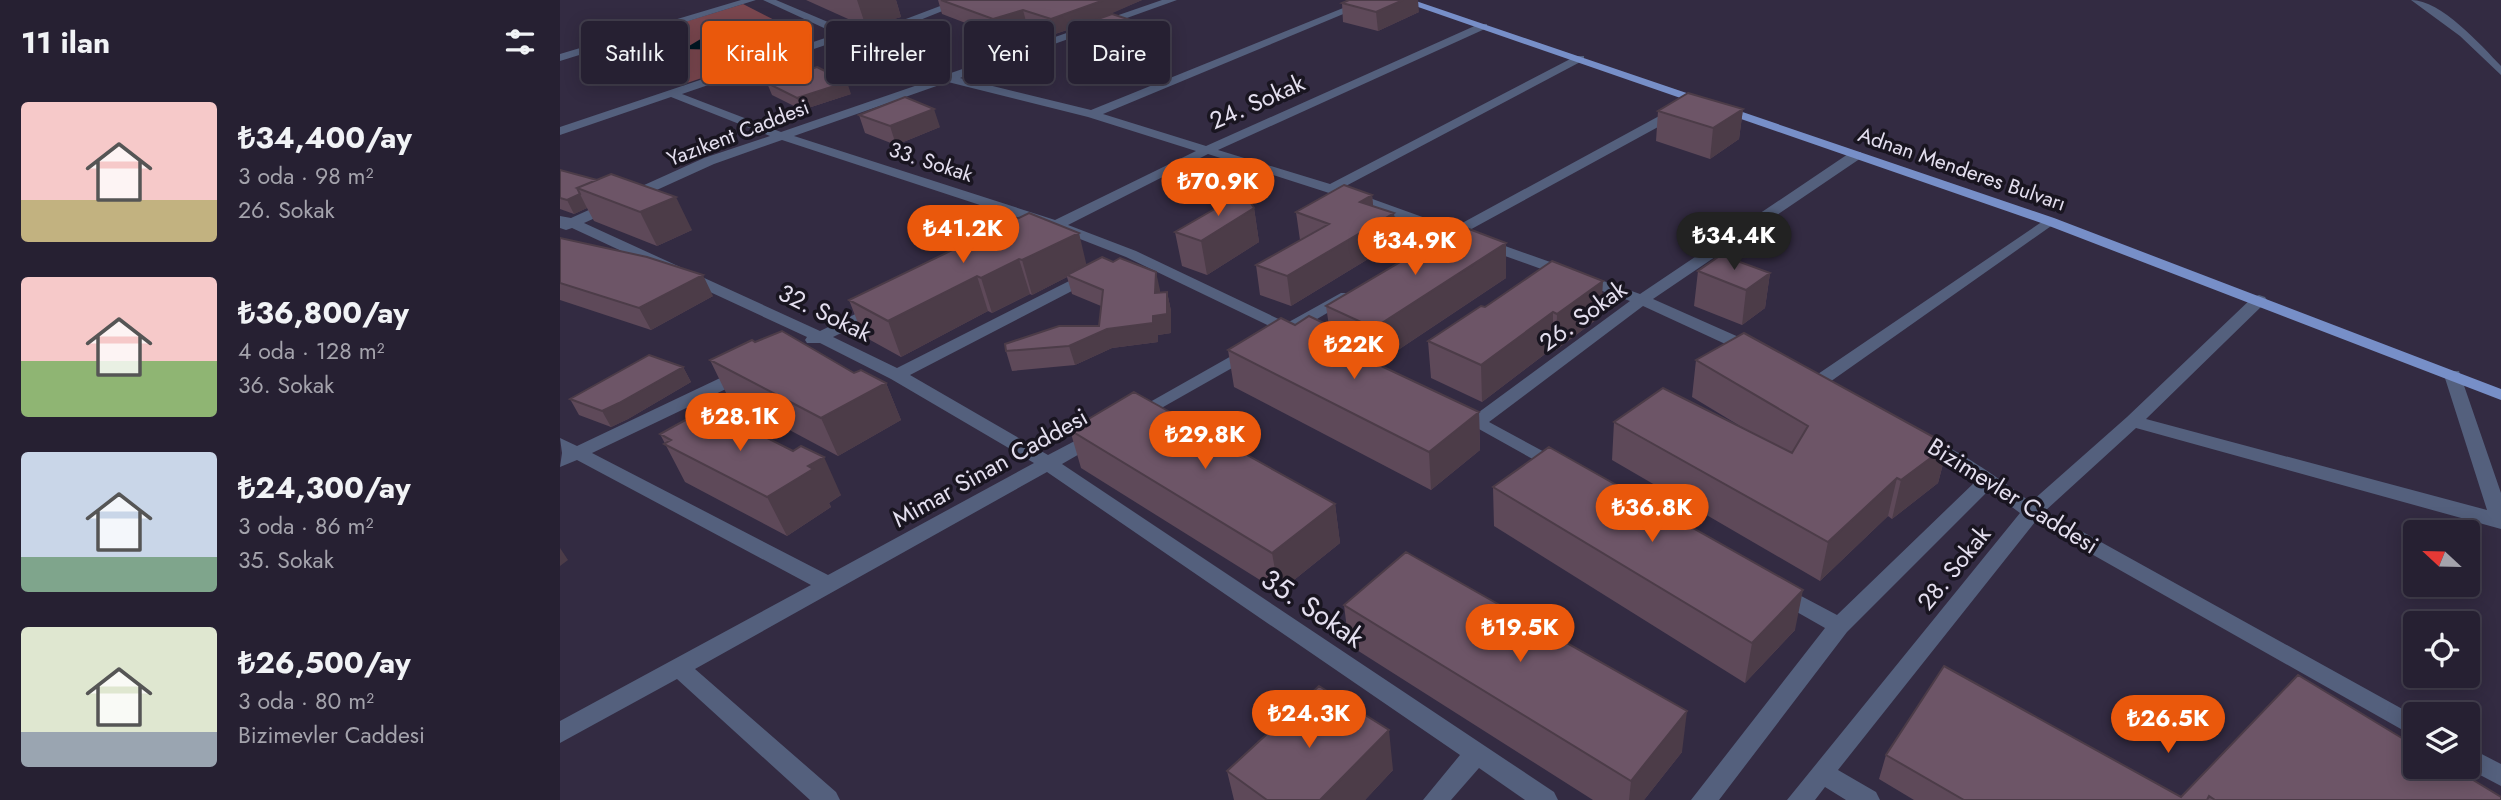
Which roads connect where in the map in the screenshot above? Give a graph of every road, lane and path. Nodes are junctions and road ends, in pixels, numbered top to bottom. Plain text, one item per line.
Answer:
1 (751, 0) edge
2 (768, 0) edge
3 (965, 0) edge
4 (1172, 0) edge
5 (1372, 0) edge
6 (1403, 0) edge
7 (2416, 0) edge
8 (902, 21) edge
9 (1483, 26) junction
10 (826, 27) edge
11 (826, 46) edge
12 (560, 58) edge
13 (1580, 58) junction
14 (2501, 72) edge
15 (950, 77) edge
16 (950, 78) edge
17 (930, 84) edge
18 (673, 94) junction
19 (1698, 100) junction
20 (1092, 114) junction
21 (560, 131) edge
22 (779, 135) junction
23 (1209, 149) junction
24 (1856, 155) junction
25 (1332, 189) junction
26 (2049, 221) junction
27 (564, 224) edge
28 (1056, 225) junction
29 (1455, 233) junction
30 (1031, 236) edge
31 (1431, 247) edge
32 (1131, 254) junction
33 (1360, 288) edge
34 (1642, 300) junction
35 (2259, 300) junction
36 (895, 301) edge
37 (1288, 329) junction
38 (820, 337) junction
39 (1312, 341) edge
40 (796, 348) edge
41 (1773, 359) edge
42 (760, 366) edge
43 (897, 375) junction
44 (2453, 375) junction
45 (1821, 381) edge
46 (2501, 395) edge
47 (1442, 404) edge
48 (2133, 421) junction
49 (1477, 422) junction
50 (1916, 437) edge
51 (566, 453) edge
52 (1049, 464) junction
53 (1574, 476) edge
54 (1988, 480) junction
55 (2032, 512) junction
56 (2500, 521) edge
57 (827, 584) junction
58 (1767, 586) edge
59 (1839, 626) junction
60 (680, 669) junction
61 (2403, 720) edge
62 (560, 733) edge
63 (1476, 754) junction
64 (2480, 764) edge
65 (1822, 773) junction
66 (2501, 776) edge
67 (827, 800) edge
68 (1436, 800) edge
69 (1545, 800) edge
70 (1704, 800) edge
71 (1800, 800) edge
72 (1867, 800) edge

1 - 12 street
2 - 10 street
3 - 8 street
4 - 15 street, Yazıkent Caddesi
5 - 20 street
6 - 9 main road, Adnan Menderes Bulvarı
7 - 14 street
9 - 13 main road, Adnan Menderes Bulvarı
9 - 23 street, 24. Sokak
11 - 18 street
13 - 19 main road, Adnan Menderes Bulvarı
13 - 25 street
16 - 20 street
17 - 22 street, Yazıkent Caddesi
18 - 21 street
18 - 22 street, 33. Sokak
19 - 24 main road, Adnan Menderes Bulvarı
19 - 29 street
20 - 23 street
22 - 27 street, Yazıkent Caddesi
22 - 28 street, 33. Sokak
23 - 25 street
23 - 28 street, 24. Sokak
24 - 26 main road, Adnan Menderes Bulvarı
24 - 34 street, 26. Sokak
25 - 29 street
26 - 35 main road, Adnan Menderes Bulvarı
26 - 45 street
27 - 38 street, 32. Sokak
28 - 30 street, 24. Sokak
28 - 32 street, 33. Sokak
29 - 31 street
29 - 34 street
32 - 37 street, 33. Sokak
32 - 43 street
33 - 37 street, Mimar Sinan Caddesi
34 - 41 street
34 - 49 street, 26. Sokak
35 - 44 main road, Adnan Menderes Bulvarı
35 - 48 street, 28. Sokak
36 - 38 street
37 - 39 street, 33. Sokak
37 - 52 street, Mimar Sinan Caddesi
38 - 40 street
38 - 43 street, 32. Sokak
42 - 51 street
43 - 52 street, 32. Sokak
44 - 46 main road, Adnan Menderes Bulvarı
44 - 56 street
47 - 49 street
48 - 55 street, 28. Sokak
48 - 56 street
49 - 53 street
50 - 54 street, Bizimevler Caddesi
51 - 57 street
52 - 57 street, Mimar Sinan Caddesi
52 - 63 street, 35. Sokak
54 - 55 street, Bizimevler Caddesi
54 - 59 street, 28. Sokak
55 - 61 street, Bizimevler Caddesi
55 - 65 street, 28. Sokak
57 - 60 street, Mimar Sinan Caddesi
58 - 59 street
59 - 70 street, 28. Sokak
60 - 62 street, Mimar Sinan Caddesi
60 - 67 street
63 - 68 street
63 - 69 street, 35. Sokak
64 - 66 street
65 - 71 street, 28. Sokak
65 - 72 street

